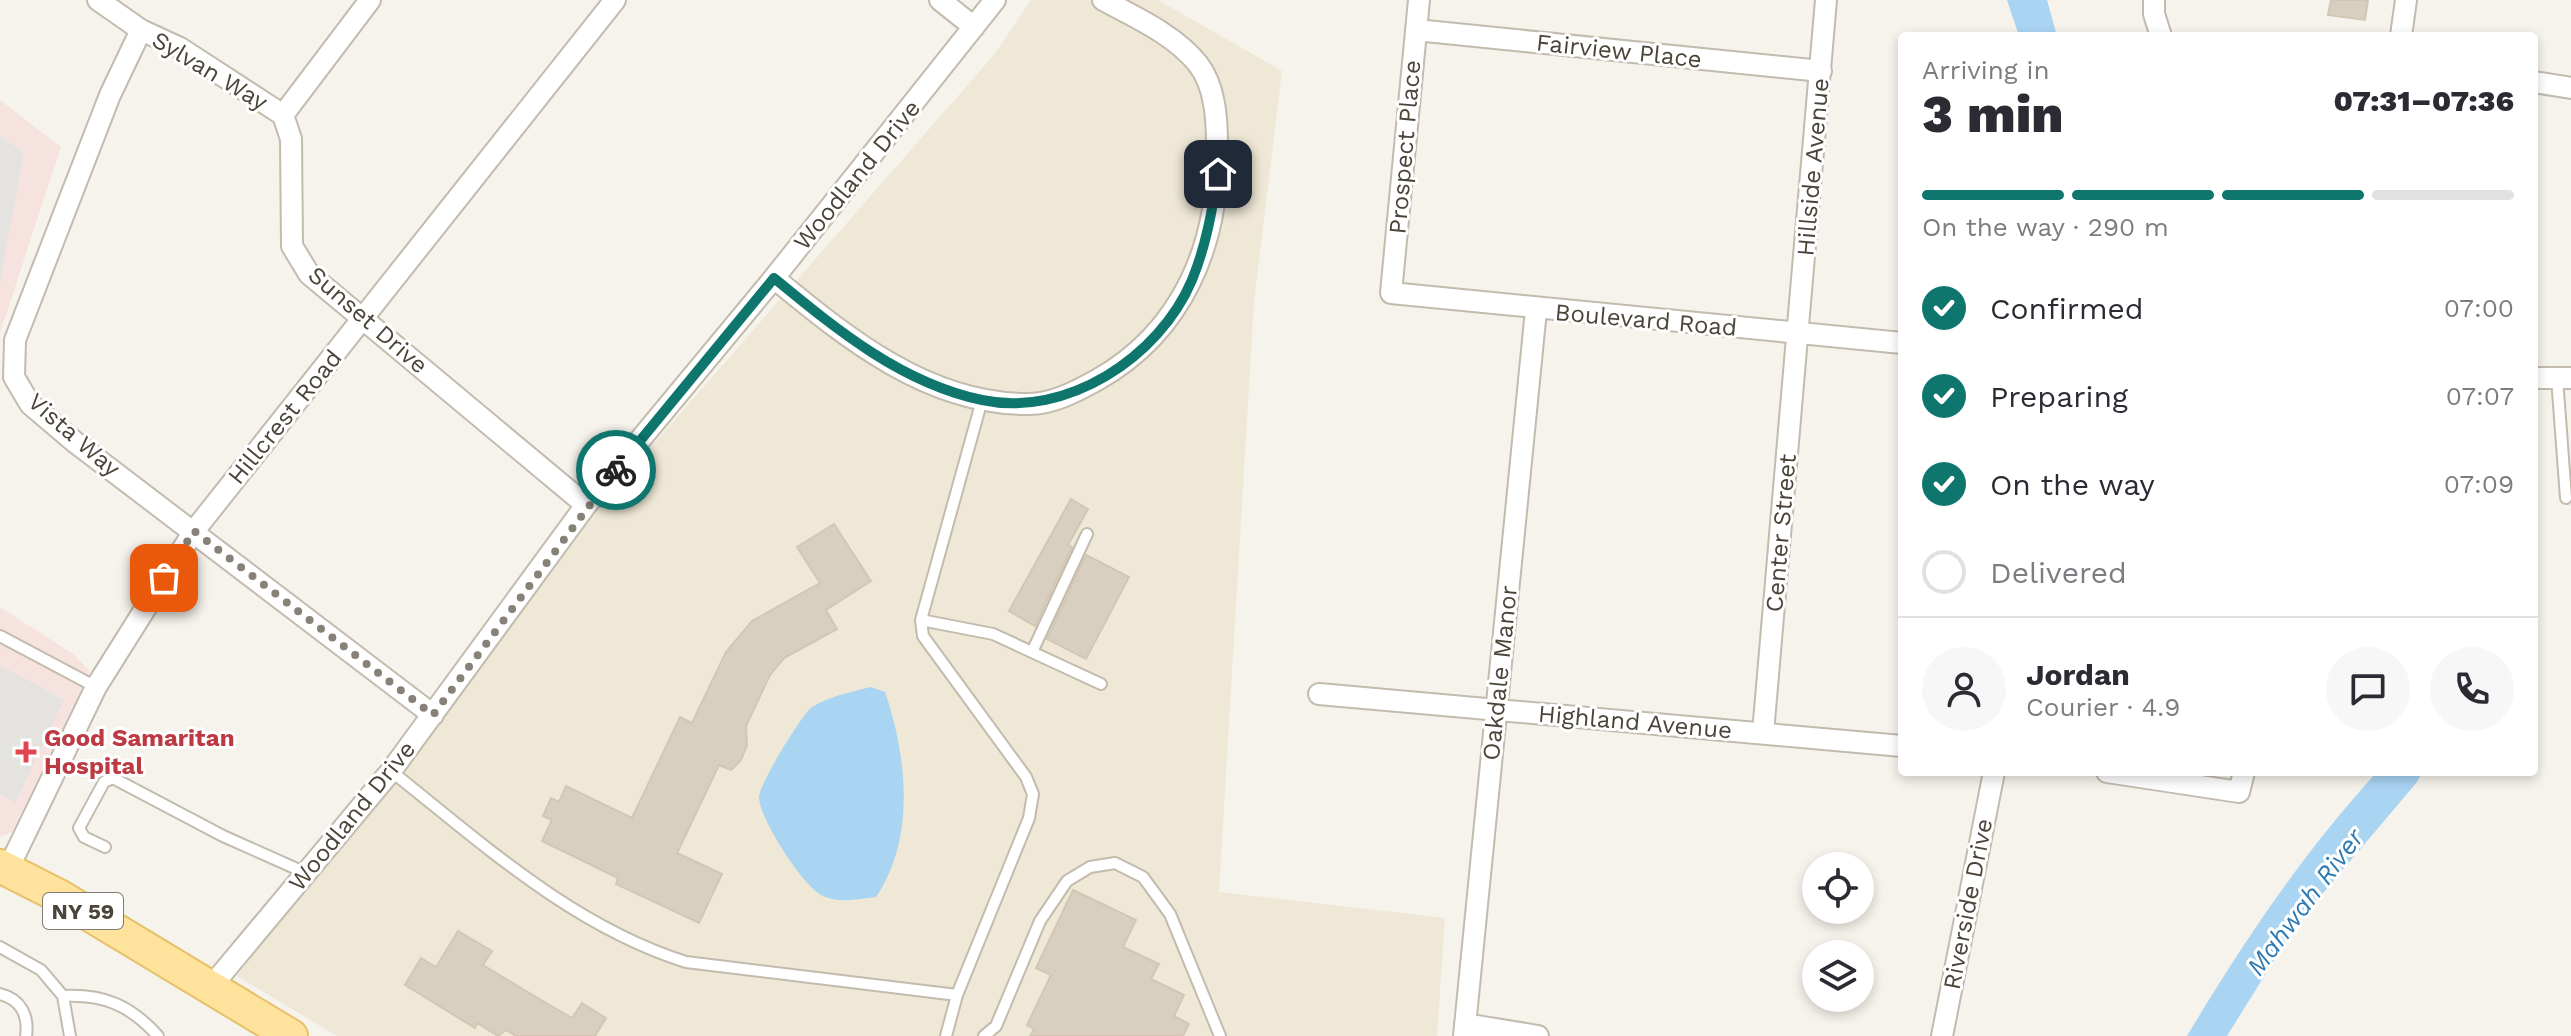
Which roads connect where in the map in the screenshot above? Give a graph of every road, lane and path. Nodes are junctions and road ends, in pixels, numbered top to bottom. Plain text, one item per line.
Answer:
1 (98, 0) edge
2 (370, 0) edge
3 (615, 0) edge
4 (940, 0) edge
5 (995, 0) edge
6 (1103, 0) edge
7 (1419, 0) edge
8 (1826, 0) edge
9 (2154, 0) edge
10 (2406, 0) edge
11 (974, 27) junction
12 (141, 30) junction
13 (1416, 30) junction
14 (2160, 32) edge
15 (2402, 32) edge
16 (1821, 71) junction
17 (2538, 83) edge
18 (2571, 88) edge
19 (283, 115) junction
20 (774, 278) junction
21 (1391, 293) joint
22 (1536, 310) junction
23 (364, 319) junction
24 (1798, 333) junction
25 (1898, 343) edge
26 (2538, 378) edge
27 (2564, 378) edge
28 (982, 400) junction
29 (2566, 498) dead end
30 (586, 505) junction
31 (194, 531) junction
32 (1087, 534) dead end
33 (921, 620) junction
34 (0, 636) edge
35 (1032, 652) junction
36 (1101, 684) dead end
37 (96, 687) junction
38 (1319, 694) dead end
39 (1497, 710) junction
40 (433, 715) junction
41 (1763, 733) junction
42 (1898, 746) edge
43 (391, 771) junction
44 (1993, 776) edge
45 (2161, 776) edge
46 (2241, 782) edge
47 (105, 847) dead end
48 (4, 871) edge
49 (306, 873) junction
50 (0, 947) edge
51 (210, 988) junction
52 (0, 994) edge
53 (957, 995) junction
54 (63, 996) junction
55 (1464, 1030) edge
56 (26, 1036) edge
57 (70, 1036) edge
58 (158, 1036) edge
59 (291, 1036) edge
60 (947, 1036) edge
61 (984, 1036) edge
62 (1220, 1036) edge
63 (1538, 1036) edge
64 (1942, 1036) edge

1 - 12 street, Sylvan Way
2 - 19 street
3 - 23 street, Hillcrest Road
4 - 11 street
5 - 11 street, Woodland Drive
6 - 28 street
7 - 13 street, Prospect Place
8 - 16 street, Hillside Avenue
9 - 14 street
10 - 15 street
11 - 20 street, Woodland Drive
12 - 19 street, Sylvan Way
12 - 31 street, Vista Way
13 - 16 street, Fairview Place
13 - 21 street, Prospect Place
16 - 24 street, Hillside Avenue
17 - 18 street
19 - 23 street, Sunset Drive
20 - 28 street
20 - 30 street, Woodland Drive
21 - 22 street, Boulevard Road
22 - 24 street, Boulevard Road
22 - 39 street, Oakdale Manor
23 - 30 street, Sunset Drive
23 - 31 street, Hillcrest Road
24 - 25 street, Boulevard Road
24 - 41 street, Center Street
26 - 27 street
27 - 29 lane
28 - 33 lane
30 - 40 street, Woodland Drive
31 - 37 street, Hillcrest Road
31 - 40 street, Vista Way
32 - 35 lane
33 - 35 lane
33 - 53 lane
34 - 37 lane
35 - 36 lane
37 - 48 street, Hillcrest Road
38 - 39 street, Highland Avenue
39 - 41 street, Highland Avenue
39 - 55 street, Oakdale Manor
40 - 43 street, Woodland Drive
41 - 42 street, Highland Avenue
43 - 49 street, Woodland Drive
43 - 53 lane
44 - 64 street, Riverside Drive
45 - 46 street
47 - 49 lane
48 - 51 main road, NY 59
49 - 51 street, Woodland Drive
50 - 54 lane
51 - 59 main road, NY 59
52 - 56 lane
53 - 60 lane
54 - 57 lane
54 - 58 lane
55 - 63 street
61 - 62 lane

